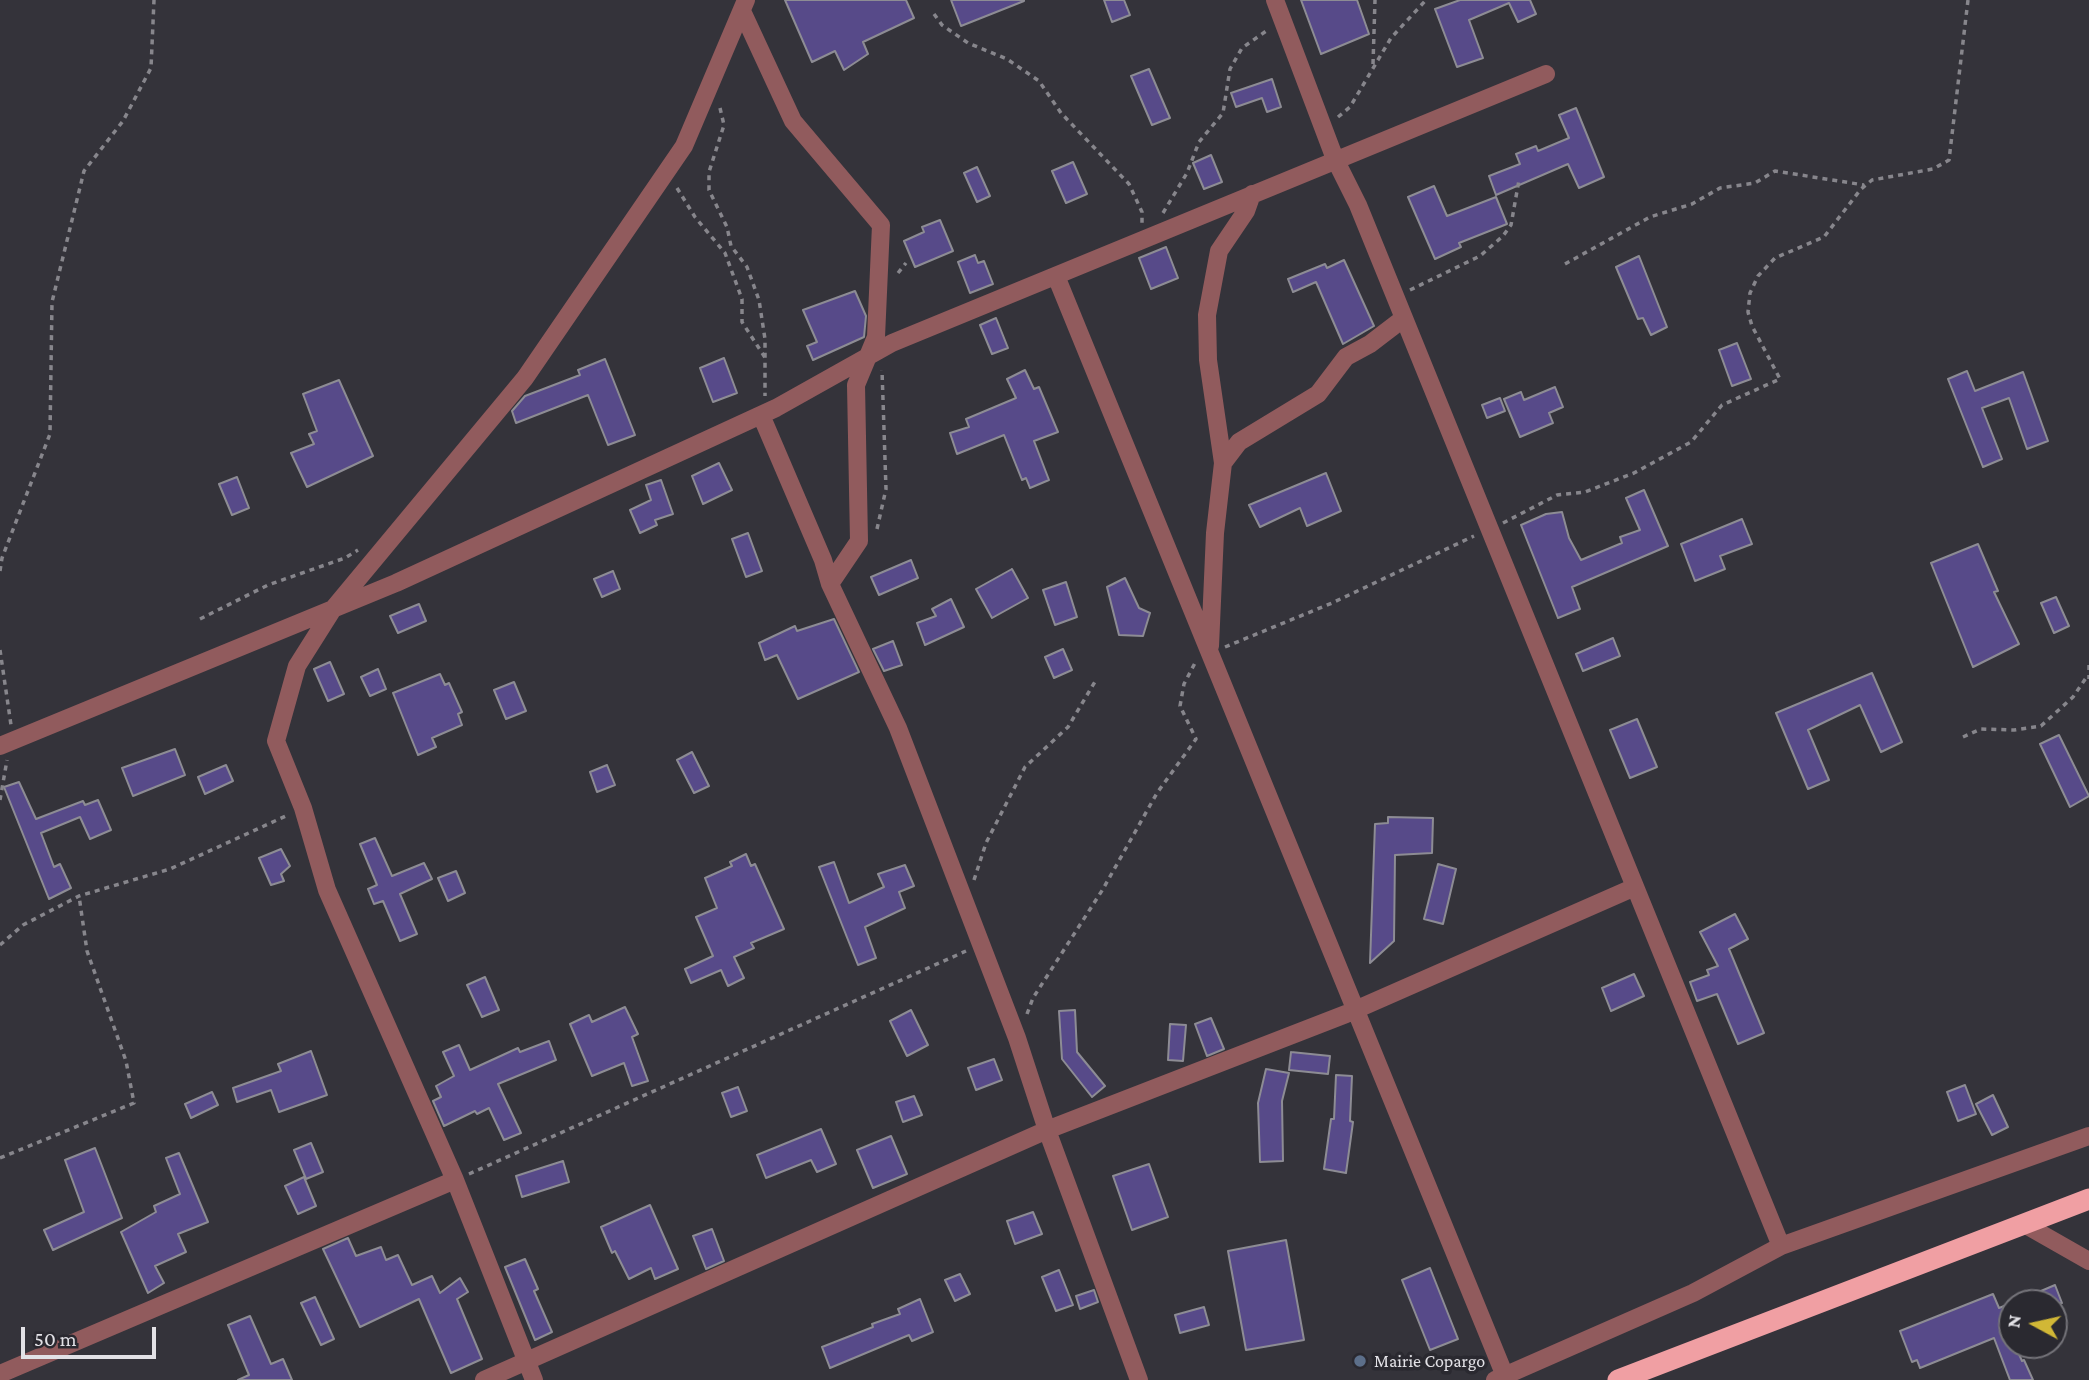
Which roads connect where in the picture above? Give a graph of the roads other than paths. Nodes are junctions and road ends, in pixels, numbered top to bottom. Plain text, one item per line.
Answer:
1 (744, 5) edge
2 (1277, 6) edge
3 (1546, 74) dead end
4 (1335, 159) junction
5 (1252, 194) junction
6 (1056, 276) junction
7 (1404, 318) junction
8 (866, 358) junction
9 (761, 415) junction
10 (1223, 463) junction
11 (830, 584) junction
12 (333, 609) junction
13 (1210, 653) junction
14 (0, 746) edge
15 (1635, 887) junction
16 (1355, 1010) junction
17 (1047, 1130) junction
18 (2089, 1136) edge
19 (455, 1180) junction
20 (2089, 1199) edge
21 (2024, 1224) junction
22 (1781, 1246) junction
23 (2089, 1261) edge
24 (528, 1361) junction
25 (0, 1374) edge
26 (1500, 1378) edge
27 (484, 1380) edge
28 (534, 1380) edge
29 (1139, 1380) edge
30 (1618, 1380) edge

1 - 8 street
1 - 12 street
2 - 4 street
3 - 4 street
4 - 5 street
4 - 7 street
5 - 6 street
5 - 10 street
6 - 8 street
6 - 13 street
7 - 10 street
7 - 15 street
8 - 9 street
8 - 11 street
9 - 11 street
9 - 12 street
10 - 13 street
11 - 17 street
12 - 14 street
12 - 19 street
13 - 16 street
15 - 16 street
15 - 22 street
16 - 17 street
16 - 26 street
17 - 24 street
17 - 29 street
18 - 22 street
19 - 24 street
19 - 25 street
20 - 21 highway
21 - 23 street
21 - 30 highway
22 - 26 street
24 - 27 street
24 - 28 street

